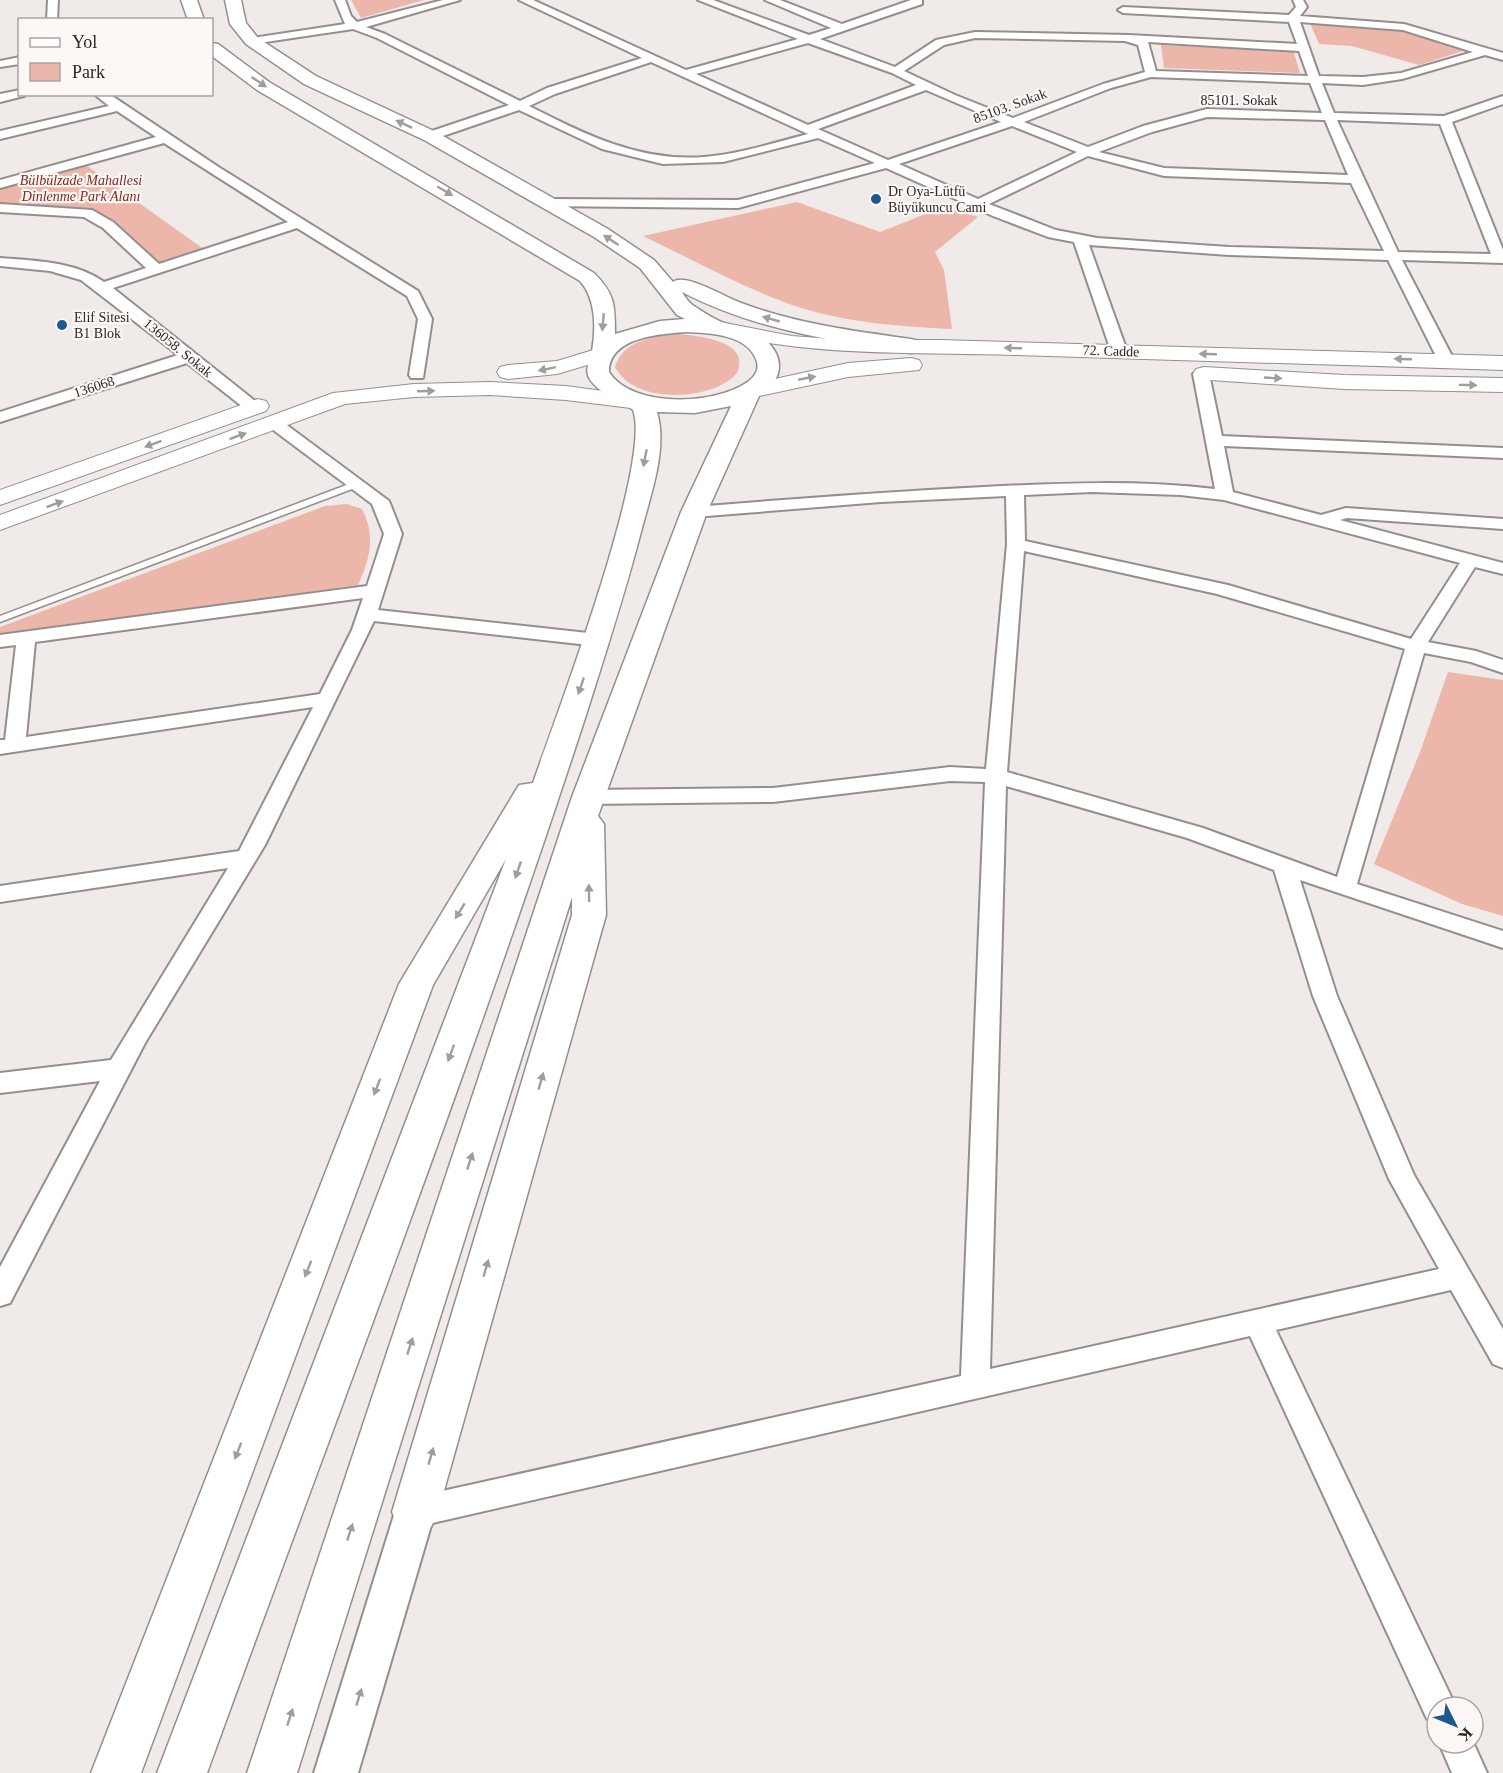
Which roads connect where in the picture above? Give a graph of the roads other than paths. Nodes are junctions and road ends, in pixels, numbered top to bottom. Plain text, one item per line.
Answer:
1 (54, 0) edge
2 (189, 0) edge
3 (233, 0) edge
4 (340, 0) edge
5 (455, 0) edge
6 (524, 0) edge
7 (703, 0) edge
8 (745, 0) edge
9 (770, 0) edge
10 (916, 0) edge
11 (1298, 0) edge
12 (721, 6) junction
13 (1293, 17) junction
14 (52, 18) edge
15 (195, 18) edge
16 (1124, 21) junction
17 (352, 26) junction
18 (842, 28) junction
19 (809, 39) junction
20 (252, 41) junction
21 (1303, 48) junction
22 (213, 49) edge
23 (1484, 52) junction
24 (1503, 57) edge
25 (650, 59) junction
26 (18, 60) edge
27 (0, 64) edge
28 (896, 71) junction
29 (684, 74) junction
30 (1151, 74) junction
31 (1314, 81) junction
32 (926, 86) junction
33 (18, 94) edge
34 (103, 96) edge
35 (0, 98) edge
36 (1503, 100) edge
37 (519, 106) junction
38 (118, 107) junction
39 (1328, 116) junction
40 (1446, 120) junction
41 (1013, 122) junction
42 (807, 129) junction
43 (0, 135) edge
44 (820, 135) junction
45 (430, 136) junction
46 (164, 139) junction
47 (1087, 151) junction
48 (887, 164) junction
49 (0, 166) edge
50 (18, 179) junction
51 (1357, 179) junction
52 (0, 184) edge
53 (546, 202) junction
54 (979, 204) junction
55 (0, 208) edge
56 (301, 222) junction
57 (1080, 239) junction
58 (1392, 257) junction
59 (1501, 259) edge
60 (0, 262) edge
61 (647, 264) junction
62 (156, 269) junction
63 (102, 287) junction
64 (720, 328) junction
65 (911, 346) junction
66 (1119, 351) junction
67 (603, 353) junction
68 (189, 357) junction
69 (1446, 360) junction
70 (1503, 363) edge
71 (1201, 374) junction
72 (417, 375) junction
73 (1503, 386) edge
74 (750, 391) junction
75 (639, 402) junction
76 (254, 408) junction
77 (0, 417) edge
78 (274, 423) junction
79 (1214, 441) junction
80 (1503, 453) edge
81 (357, 484) junction
82 (1015, 490) junction
83 (1225, 495) junction
84 (0, 498) edge
85 (694, 512) junction
86 (1321, 521) junction
87 (0, 523) edge
88 (1503, 524) edge
89 (1016, 544) junction
90 (1470, 561) junction
91 (1503, 569) edge
92 (374, 591) junction
93 (366, 615) junction
94 (0, 619) edge
95 (26, 638) junction
96 (597, 640) junction
97 (0, 641) edge
98 (1416, 646) junction
99 (1503, 667) edge
100 (327, 699) junction
101 (565, 734) junction
102 (8, 746) edge
103 (996, 776) junction
104 (588, 797) junction
105 (246, 858) junction
106 (1284, 866) junction
107 (1345, 888) junction
108 (0, 894) edge
109 (1503, 940) edge
110 (118, 1069) junction
111 (0, 1083) edge
112 (1458, 1277) junction
113 (0, 1294) edge
114 (1258, 1323) junction
115 (1503, 1354) edge
116 (975, 1387) junction
117 (415, 1512) junction
118 (1433, 1695) edge
119 (1462, 1755) edge
120 (116, 1773) edge
121 (182, 1773) edge
122 (272, 1773) edge
123 (336, 1773) edge
124 (1470, 1773) edge

1 - 14 street
2 - 15 main road
3 - 20 main road
4 - 17 street
5 - 17 street
6 - 25 street
7 - 12 street
8 - 12 street
9 - 18 street
10 - 18 street
11 - 13 street
12 - 19 street
13 - 16 street
13 - 21 street
13 - 23 street
16 - 21 street
16 - 28 street
16 - 30 street
17 - 20 street
17 - 37 street
18 - 19 street
19 - 28 street
19 - 29 street
45 -> 20 main road
21 - 31 street
22 -> 67 main road
23 - 24 street
23 - 31 street, 85103. Sokak
25 - 29 street
25 - 37 street
26 - 27 street
28 - 32 street
29 - 42 street
30 - 31 street, 85103. Sokak
30 - 41 street, 85103. Sokak
31 - 39 street
32 - 41 street
32 - 42 street
33 - 35 street
34 - 38 street
36 - 40 street
37 - 44 street
37 - 45 street
38 - 43 street
38 - 46 street
39 - 40 street, 85101. Sokak
39 - 47 street, 85101. Sokak
39 - 51 street
40 - 59 street
41 - 47 street
41 - 48 street, 85103. Sokak
42 - 44 street
44 - 48 street
45 - 53 main road
46 - 50 street
46 - 56 street
47 - 51 street
47 - 54 street, 85101. Sokak
48 - 53 street, 85103. Sokak
48 - 54 street
49 - 50 street
50 - 52 street
51 - 58 street
61 -> 53 main road
54 - 57 street
55 - 62 street
56 - 62 street
56 - 72 street
57 - 58 street
57 - 66 street
58 - 59 street
58 - 69 street
60 - 63 street, 136058. Sokak
61 - 64 main road
65 -> 61 main road
62 - 63 street
63 - 68 street, 136058. Sokak
64 - 65 main road, 72. Cadde
64 - 67 main road
64 - 74 main road
66 -> 65 main road, 72. Cadde
69 -> 66 main road, 72. Cadde
67 -> 72 main road
67 - 75 main road
68 - 76 street, 136058. Sokak
68 - 77 street, 136068
69 - 70 main road, 72. Cadde
71 -> 73 main road
74 -> 71 main road
71 - 79 street
72 - 76 main road
74 - 75 main road
74 - 85 main road
78 -> 75 main road
75 -> 96 main road
76 -> 84 main road
78 - 81 street
87 -> 78 main road
79 - 80 street
79 - 83 street
81 - 92 street
81 - 94 lane
82 - 83 street
82 - 85 street
82 - 89 street
83 - 86 street
85 - 104 main road
86 - 88 street
86 - 90 street
89 - 98 street
89 - 103 street
90 - 91 street
90 - 98 street
92 - 93 street
92 - 95 street
93 - 96 street
93 - 100 street
95 - 97 street
95 - 102 street
96 -> 101 main road
98 - 99 street
98 - 107 street
100 - 102 street
100 - 105 street
101 -> 120 main road
101 -> 121 main road
103 - 104 street
103 - 106 street
103 - 116 street
117 -> 104 main road
122 -> 104 main road
105 - 108 street
105 - 110 street
106 - 107 street
106 - 112 street
107 - 109 street
110 - 111 street
110 - 113 street
112 - 114 street
112 - 115 street
114 - 116 street
114 - 118 street
116 - 117 street
123 -> 117 street
119 - 124 street

